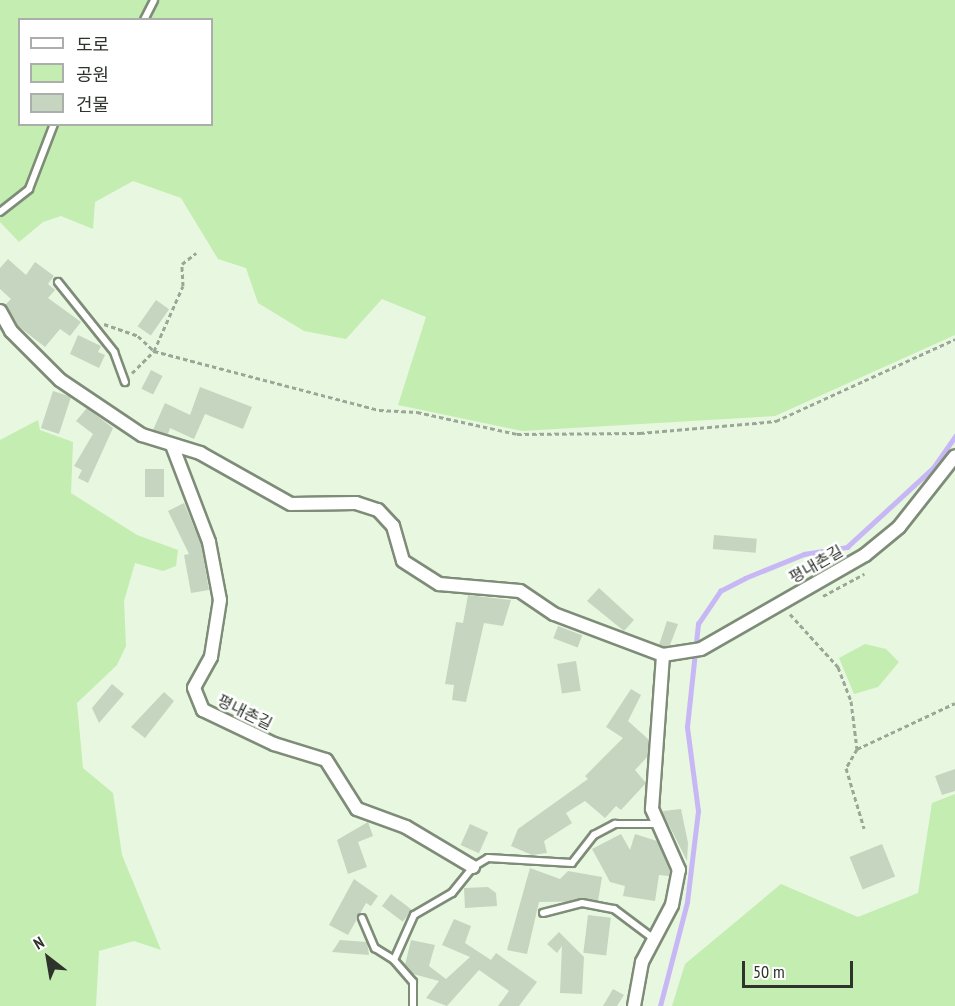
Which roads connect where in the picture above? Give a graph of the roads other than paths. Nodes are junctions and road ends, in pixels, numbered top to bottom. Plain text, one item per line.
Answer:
1 (154, 0) edge
2 (145, 18) edge
3 (53, 126) edge
4 (0, 212) edge
5 (58, 282) dead end
6 (0, 311) edge
7 (125, 382) road end
8 (172, 445) junction
9 (955, 456) edge
10 (663, 655) junction
11 (655, 824) junction
12 (473, 867) junction
13 (543, 913) dead end
14 (362, 918) dead end
15 (654, 939) junction
16 (394, 960) junction
17 (413, 1006) edge
18 (634, 1006) edge

1 - 2 lane
3 - 4 lane
5 - 7 lane
6 - 8 street, 평내촌길
8 - 10 street, 평내촌길
8 - 12 street, 평내촌길
9 - 10 street, 평내촌길
10 - 11 street
11 - 12 lane
11 - 15 street
12 - 16 lane
13 - 15 lane
14 - 16 lane
15 - 18 street
16 - 17 lane

